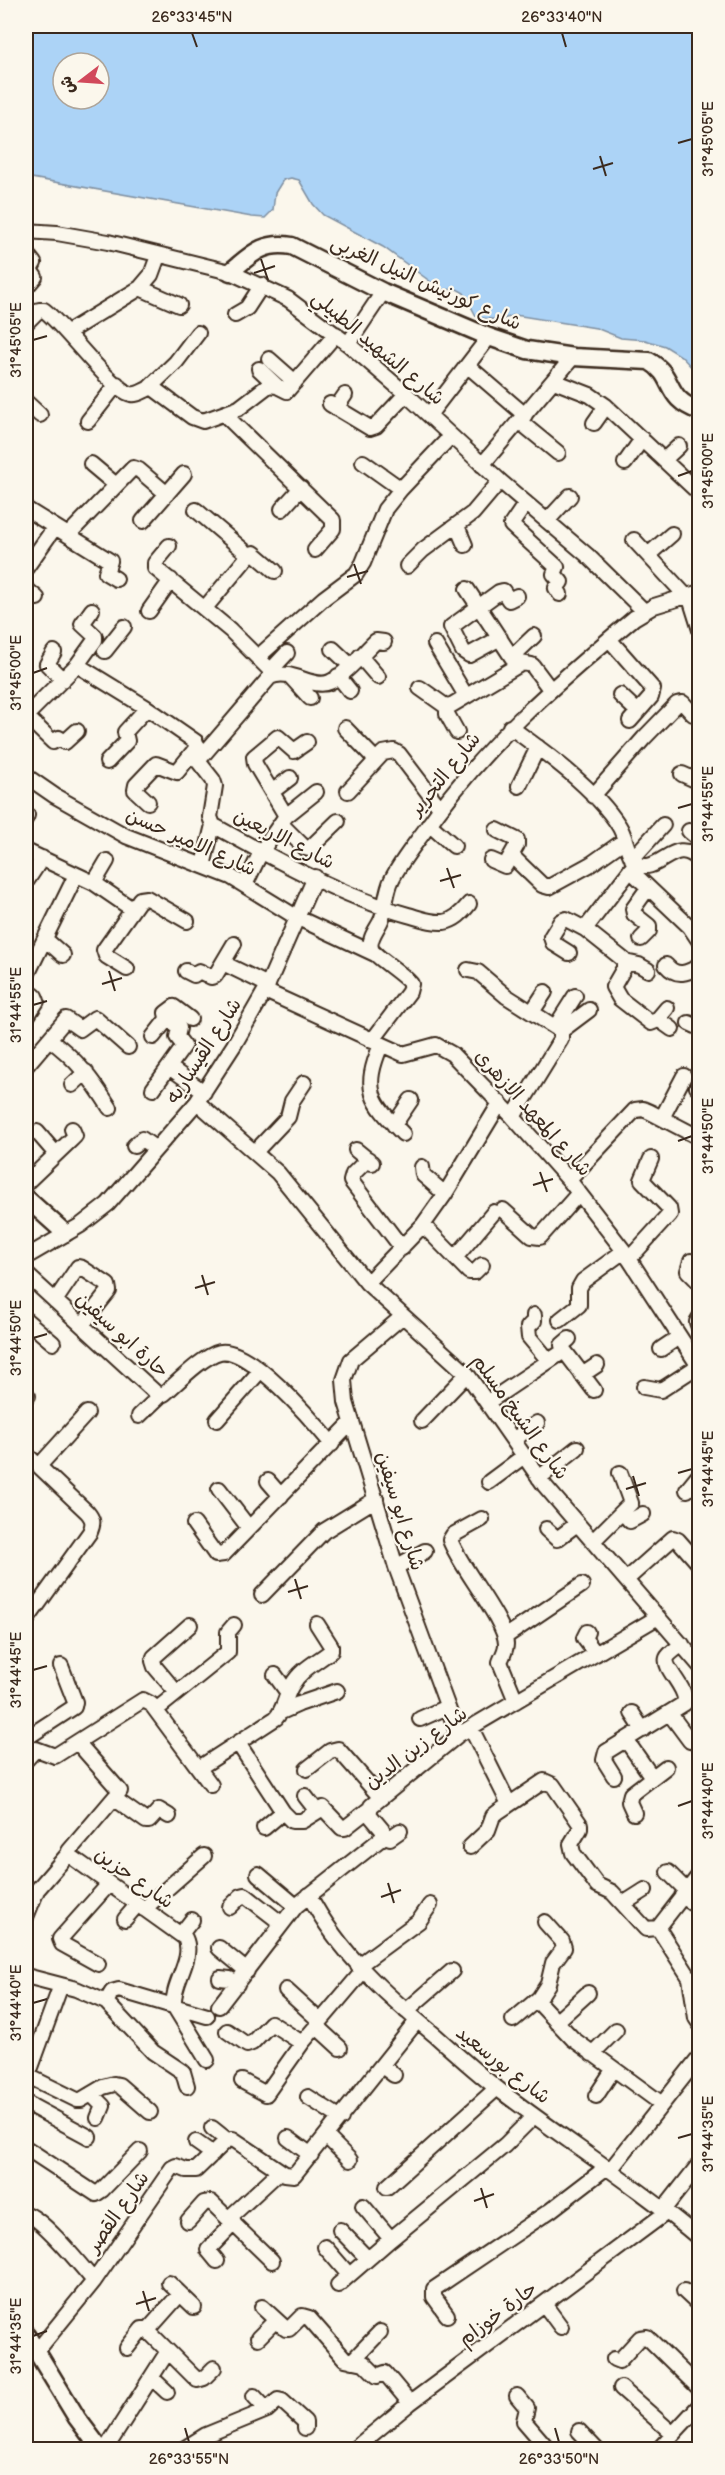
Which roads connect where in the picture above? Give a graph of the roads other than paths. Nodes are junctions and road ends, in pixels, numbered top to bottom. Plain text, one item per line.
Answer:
1 (26, 231) edge
2 (26, 253) edge
3 (158, 256) junction
4 (230, 272) junction
5 (29, 284) dead end
6 (262, 285) junction
7 (140, 288) junction
8 (383, 292) junction
9 (179, 305) dead end
10 (235, 315) dead end
11 (26, 323) edge
12 (68, 332) junction
13 (198, 333) dead end
14 (336, 334) junction
15 (489, 337) junction
16 (348, 344) junction
17 (573, 357) junction
18 (468, 366) junction
19 (554, 381) junction
20 (295, 382) junction
21 (117, 384) junction
22 (277, 386) junction
23 (150, 387) junction
24 (406, 394) junction
25 (345, 395) dead end
26 (26, 402) edge
27 (606, 406) junction
28 (699, 411) edge
29 (40, 415) dead end
30 (225, 415) junction
31 (429, 415) junction
32 (522, 418) junction
33 (88, 421) dead end
34 (594, 423) dead end
35 (451, 436) junction
36 (642, 439) junction
37 (679, 446) dead end
38 (558, 453) dead end
39 (664, 460) junction
40 (363, 462) dead end
41 (91, 464) dead end
42 (625, 464) dead end
43 (482, 465) junction
44 (184, 474) dead end
45 (500, 481) junction
46 (116, 485) junction
47 (301, 488) junction
48 (401, 489) junction
49 (167, 494) junction
50 (699, 494) edge
51 (570, 496) dead end
52 (526, 503) junction
53 (282, 508) dead end
54 (26, 509) edge
55 (196, 510) dead end
56 (547, 521) junction
57 (143, 522) dead end
58 (457, 526) junction
59 (55, 527) junction
60 (672, 534) dead end
61 (68, 535) junction
62 (634, 540) dead end
63 (465, 545) dead end
64 (170, 546) dead end
65 (315, 550) dead end
66 (249, 555) junction
67 (648, 555) junction
68 (407, 566) dead end
69 (26, 568) edge
70 (275, 571) dead end
71 (116, 579) dead end
72 (171, 580) junction
73 (26, 589) edge
74 (467, 589) dead end
75 (560, 594) dead end
76 (692, 595) edge
77 (517, 596) dead end
78 (37, 597) dead end
79 (479, 606) junction
80 (205, 608) junction
81 (92, 610) dead end
82 (149, 611) dead end
83 (644, 611) junction
84 (124, 627) dead end
85 (230, 630) junction
86 (699, 630) edge
87 (534, 636) dead end
88 (500, 638) junction
89 (609, 639) junction
90 (94, 642) junction
91 (221, 642) dead end
92 (384, 642) dead end
93 (435, 644) dead end
94 (333, 649) dead end
95 (54, 652) dead end
96 (287, 653) dead end
97 (360, 656) junction
98 (258, 657) junction
99 (514, 661) junction
100 (77, 665) junction
101 (350, 665) junction
102 (279, 673) junction
103 (338, 676) junction
104 (378, 677) dead end
105 (63, 680) junction
106 (420, 688) dead end
107 (550, 689) junction
108 (350, 691) dead end
109 (620, 695) dead end
110 (466, 696) junction
111 (309, 698) dead end
112 (447, 706) junction
113 (147, 708) junction
114 (693, 714) dead end
115 (26, 716) edge
116 (510, 727) junction
117 (345, 728) dead end
118 (77, 731) dead end
119 (457, 732) dead end
120 (307, 742) dead end
121 (198, 746) junction
122 (538, 747) junction
123 (376, 760) junction
124 (198, 761) junction
125 (107, 762) dead end
126 (682, 774) dead end
127 (26, 776) edge
128 (290, 778) dead end
129 (699, 782) edge
130 (519, 786) dead end
131 (273, 791) junction
132 (348, 791) dead end
133 (316, 792) dead end
134 (593, 796) junction
135 (148, 802) dead end
136 (440, 808) junction
137 (289, 818) junction
138 (338, 821) dead end
139 (429, 824) junction
140 (213, 825) junction
141 (663, 825) dead end
142 (497, 830) dead end
143 (696, 838) edge
144 (625, 840) junction
145 (454, 846) dead end
146 (26, 851) edge
147 (261, 852) junction
148 (512, 856) junction
149 (694, 857) edge
150 (42, 858) junction
151 (491, 860) dead end
152 (107, 861) dead end
153 (632, 864) junction
154 (203, 866) junction
155 (76, 874) junction
156 (315, 877) junction
157 (26, 882) edge
158 (94, 883) junction
159 (245, 885) junction
160 (648, 888) junction
161 (469, 904) dead end
162 (132, 909) junction
163 (384, 909) junction
164 (296, 916) junction
165 (187, 921) dead end
166 (585, 929) junction
167 (45, 939) junction
168 (641, 939) dead end
169 (699, 942) edge
170 (234, 944) dead end
171 (569, 953) dead end
172 (375, 954) junction
173 (63, 955) dead end
174 (625, 962) junction
175 (223, 963) junction
176 (666, 965) dead end
177 (699, 966) edge
178 (127, 969) dead end
179 (468, 970) dead end
180 (648, 970) dead end
181 (186, 971) dead end
182 (26, 977) edge
183 (266, 988) junction
184 (26, 989) edge
185 (545, 992) dead end
186 (575, 996) dead end
187 (589, 1010) dead end
188 (531, 1012) junction
189 (26, 1018) edge
190 (168, 1018) junction
191 (190, 1019) dead end
192 (559, 1029) junction
193 (672, 1029) dead end
194 (153, 1036) dead end
195 (49, 1039) junction
196 (377, 1043) junction
197 (184, 1046) junction
198 (129, 1047) dead end
199 (195, 1055) dead end
200 (26, 1066) edge
201 (169, 1067) junction
202 (86, 1072) junction
203 (684, 1076) dead end
204 (304, 1083) dead end
205 (72, 1085) dead end
206 (153, 1089) dead end
207 (201, 1097) junction
208 (411, 1100) dead end
209 (500, 1103) junction
210 (110, 1108) dead end
211 (513, 1117) junction
212 (662, 1118) junction
213 (72, 1129) dead end
214 (37, 1132) dead end
215 (699, 1138) edge
216 (134, 1146) dead end
217 (156, 1149) junction
218 (356, 1150) dead end
219 (255, 1152) junction
220 (56, 1154) junction
221 (651, 1159) dead end
222 (422, 1167) dead end
223 (569, 1180) junction
224 (26, 1183) edge
225 (579, 1193) junction
226 (445, 1194) junction
227 (26, 1198) edge
228 (423, 1225) junction
229 (65, 1233) junction
230 (402, 1248) junction
231 (626, 1255) junction
232 (26, 1257) edge
233 (455, 1258) junction
234 (691, 1261) dead end
235 (482, 1265) dead end
236 (26, 1274) edge
237 (367, 1283) junction
238 (699, 1283) edge
239 (55, 1301) junction
240 (534, 1315) dead end
241 (403, 1316) junction
242 (699, 1317) edge
243 (26, 1320) edge
244 (560, 1320) dead end
245 (82, 1325) junction
246 (699, 1330) edge
247 (679, 1337) junction
248 (53, 1343) dead end
249 (661, 1349) dead end
250 (697, 1359) edge
251 (549, 1361) junction
252 (597, 1365) dead end
253 (260, 1371) junction
254 (467, 1374) junction
255 (582, 1375) junction
256 (644, 1387) dead end
257 (594, 1390) dead end
258 (161, 1395) junction
259 (488, 1402) junction
260 (87, 1413) dead end
261 (139, 1416) dead end
262 (217, 1420) dead end
263 (422, 1421) dead end
264 (351, 1423) junction
265 (537, 1423) dead end
266 (513, 1440) junction
267 (332, 1444) junction
268 (577, 1448) dead end
269 (26, 1454) edge
270 (524, 1456) junction
271 (39, 1466) junction
272 (620, 1473) dead end
273 (699, 1474) edge
274 (539, 1478) junction
275 (268, 1481) dead end
276 (489, 1482) dead end
277 (219, 1488) dead end
278 (687, 1490) dead end
279 (280, 1496) junction
280 (376, 1499) junction
281 (623, 1513) junction
282 (643, 1515) dead end
283 (482, 1519) dead end
284 (194, 1524) dead end
285 (578, 1524) junction
286 (249, 1528) junction
287 (546, 1529) dead end
288 (593, 1541) junction
289 (425, 1551) dead end
290 (699, 1564) edge
291 (396, 1567) junction
292 (626, 1580) junction
293 (582, 1585) dead end
294 (262, 1595) dead end
295 (658, 1617) junction
296 (26, 1621) edge
297 (318, 1624) dead end
298 (190, 1625) dead end
299 (234, 1625) dead end
300 (587, 1632) dead end
301 (505, 1637) junction
302 (682, 1644) junction
303 (596, 1654) junction
304 (698, 1659) edge
305 (61, 1666) dead end
306 (275, 1675) dead end
307 (337, 1691) dead end
308 (177, 1693) junction
309 (288, 1693) junction
310 (516, 1701) junction
311 (447, 1707) junction
312 (156, 1710) junction
313 (281, 1712) junction
314 (632, 1713) dead end
315 (670, 1714) junction
316 (420, 1719) dead end
317 (471, 1728) junction
318 (643, 1730) junction
319 (28, 1731) edge
320 (458, 1735) junction
321 (626, 1740) junction
322 (690, 1741) dead end
323 (77, 1742) junction
324 (238, 1743) junction
325 (40, 1748) junction
326 (26, 1760) edge
327 (666, 1767) dead end
328 (199, 1768) junction
329 (307, 1769) dead end
330 (614, 1776) dead end
331 (652, 1777) junction
332 (211, 1785) dead end
333 (133, 1789) dead end
334 (305, 1796) dead end
335 (381, 1798) junction
336 (116, 1800) junction
337 (509, 1804) junction
338 (316, 1810) junction
339 (369, 1810) junction
340 (283, 1812) junction
341 (634, 1813) dead end
342 (170, 1816) dead end
343 (264, 1828) dead end
344 (400, 1831) dead end
345 (384, 1835) junction
346 (470, 1847) dead end
347 (69, 1853) junction
348 (204, 1856) dead end
349 (668, 1872) dead end
350 (258, 1874) dead end
351 (699, 1874) edge
352 (616, 1879) dead end
353 (109, 1884) junction
354 (605, 1888) junction
355 (645, 1890) dead end
356 (685, 1894) junction
357 (309, 1895) junction
358 (623, 1904) junction
359 (430, 1905) dead end
360 (296, 1906) junction
361 (140, 1907) junction
362 (230, 1907) dead end
363 (699, 1908) edge
364 (26, 1917) edge
365 (125, 1918) dead end
366 (192, 1920) dead end
367 (545, 1922) dead end
368 (281, 1923) junction
369 (658, 1928) junction
370 (181, 1934) junction
371 (219, 1947) dead end
372 (98, 1964) dead end
373 (361, 1969) junction
374 (247, 1971) junction
375 (452, 1971) dead end
376 (26, 1976) edge
377 (220, 1978) dead end
378 (237, 1984) junction
379 (61, 1985) junction
380 (286, 1990) dead end
381 (588, 1993) dead end
382 (539, 1998) junction
383 (106, 2002) junction
384 (174, 2006) junction
385 (219, 2006) dead end
386 (406, 2011) junction
387 (207, 2016) dead end
388 (513, 2020) dead end
389 (417, 2021) junction
390 (556, 2022) junction
391 (318, 2023) junction
392 (699, 2024) edge
393 (616, 2030) dead end
394 (227, 2031) dead end
395 (302, 2043) junction
396 (339, 2048) dead end
397 (592, 2054) junction
398 (699, 2056) edge
399 (207, 2060) dead end
400 (382, 2066) junction
401 (613, 2070) junction
402 (394, 2075) dead end
403 (27, 2078) edge
404 (242, 2080) dead end
405 (187, 2086) dead end
406 (497, 2088) junction
407 (91, 2094) junction
408 (596, 2096) dead end
409 (308, 2097) dead end
410 (26, 2103) edge
411 (662, 2104) junction
412 (150, 2112) dead end
413 (534, 2116) junction
414 (98, 2118) dead end
415 (341, 2118) junction
416 (212, 2128) dead end
417 (326, 2136) junction
418 (89, 2137) dead end
419 (288, 2138) dead end
420 (227, 2139) junction
421 (196, 2142) dead end
422 (26, 2148) edge
423 (140, 2151) dead end
424 (213, 2154) junction
425 (311, 2155) junction
426 (685, 2158) dead end
427 (350, 2160) dead end
428 (698, 2165) edge
429 (609, 2168) junction
430 (280, 2171) junction
431 (387, 2187) dead end
432 (363, 2206) dead end
433 (666, 2210) junction
434 (26, 2214) edge
435 (188, 2221) dead end
436 (232, 2221) junction
437 (340, 2230) dead end
438 (391, 2239) junction
439 (699, 2239) edge
440 (325, 2247) dead end
441 (368, 2259) junction
442 (216, 2261) dead end
443 (272, 2261) dead end
444 (349, 2275) junction
445 (94, 2281) junction
446 (169, 2283) dead end
447 (338, 2285) dead end
448 (684, 2291) dead end
449 (180, 2294) junction
450 (544, 2304) junction
451 (699, 2306) edge
452 (194, 2307) dead end
453 (262, 2307) dead end
454 (447, 2315) dead end
455 (276, 2320) junction
456 (561, 2327) dead end
457 (148, 2330) junction
458 (380, 2332) dead end
459 (258, 2338) dead end
460 (31, 2347) edge
461 (126, 2348) dead end
462 (168, 2350) junction
463 (614, 2359) dead end
464 (352, 2361) junction
465 (214, 2368) dead end
466 (152, 2378) junction
467 (621, 2388) dead end
468 (699, 2389) edge
469 (167, 2392) dead end
470 (254, 2396) dead end
471 (517, 2396) dead end
472 (410, 2403) junction
473 (699, 2405) edge
474 (267, 2410) junction
475 (305, 2428) dead end
476 (579, 2431) dead end
477 (672, 2433) junction
478 (103, 2450) edge
479 (182, 2450) edge
480 (353, 2450) edge
481 (549, 2450) edge
482 (597, 2450) edge
483 (658, 2450) edge

1 - 3 street, شارع الشهيد الطبيلي
2 - 5 street
3 - 4 street, شارع الشهيد الطبيلي
3 - 7 street
4 - 6 street, شارع الشهيد الطبيلي
4 - 8 street, شارع كورنيش النيل الغربى
6 - 10 street
6 - 14 street, شارع الشهيد الطبيلي
7 - 9 street
7 - 12 street
8 - 15 street, شارع كورنيش النيل الغربى
8 - 16 street
11 - 12 street
12 - 21 street
13 - 23 street
14 - 16 street, شارع الشهيد الطبيلي
14 - 20 street
15 - 17 street, شارع كورنيش النيل الغربى
15 - 18 street
16 - 24 street, شارع الشهيد الطبيلي
17 - 19 street
17 - 28 street, شارع كورنيش النيل الغربى
18 - 31 street
18 - 32 street
19 - 27 street
19 - 32 street
20 - 22 street
20 - 22 street
21 - 23 street
21 - 33 street
22 - 30 street
23 - 30 street
24 - 25 street
24 - 31 street, شارع الشهيد الطبيلي
26 - 29 street
27 - 34 street
27 - 36 street
30 - 47 street
31 - 35 street, شارع الشهيد الطبيلي
32 - 38 street
32 - 43 street
35 - 43 street, شارع الشهيد الطبيلي
35 - 48 street
36 - 39 street
36 - 42 street
37 - 39 street
39 - 50 street
40 - 48 street
41 - 46 street
43 - 45 street, شارع الشهيد الطبيلي
44 - 49 street
45 - 52 street, شارع الشهيد الطبيلي
45 - 58 street
46 - 49 street
46 - 61 street
47 - 53 street
47 - 65 street
48 - 98 street
49 - 57 street
51 - 56 street
52 - 56 street, شارع الشهيد الطبيلي
52 - 75 street
54 - 59 street
55 - 66 street
56 - 83 street, شارع الشهيد الطبيلي
58 - 63 street
58 - 68 street
59 - 61 street
59 - 69 street
60 - 67 street
61 - 71 street
62 - 67 street
64 - 72 street
66 - 70 street
66 - 80 street
67 - 76 street
72 - 80 street
72 - 82 street
73 - 78 street
74 - 79 street
76 - 83 street, شارع التحرير
76 - 86 street
77 - 79 street
79 - 88 street
79 - 88 street
80 - 85 street
81 - 90 street
83 - 89 street, شارع التحرير
84 - 90 street
85 - 91 street
85 - 98 street
87 - 99 street
88 - 99 street
89 - 107 street, شارع التحرير
89 - 109 street
90 - 100 street
92 - 97 street
93 - 110 street
94 - 101 street
95 - 105 street
96 - 102 street
97 - 101 street
97 - 104 street
98 - 102 street
99 - 107 street
99 - 110 street
100 - 105 street
100 - 113 street
101 - 103 street
102 - 103 street
102 - 111 street
102 - 124 street
103 - 108 street
105 - 115 street
106 - 112 street
107 - 116 street, شارع التحرير
110 - 112 street
112 - 119 street
113 - 121 street
113 - 125 street
114 - 134 street
115 - 118 street
116 - 122 street
116 - 136 street, شارع التحرير
117 - 123 street
120 - 131 street
121 - 124 street
121 - 135 street
122 - 130 street
122 - 134 street
123 - 132 street
123 - 136 street
124 - 140 street, شارع الاربعين
126 - 129 street
127 - 154 street, شارع الامير حسن
128 - 131 street
131 - 137 street
133 - 137 street
134 - 144 street
136 - 139 street, شارع التحرير
137 - 138 street
137 - 147 street
139 - 145 street
139 - 163 street, شارع التحرير
140 - 147 street, شارع الاربعين
140 - 154 street
141 - 153 street
142 - 148 street
143 - 149 street
144 - 148 street
144 - 153 street
146 - 150 street
147 - 156 street, شارع الاربعين
147 - 159 street
148 - 151 street
149 - 153 street
150 - 155 street
150 - 157 street
152 - 158 street
153 - 160 street
153 - 166 street
154 - 159 street, شارع الامير حسن
155 - 158 street
155 - 167 street
156 - 163 street, شارع الاربعين
156 - 164 street, شارع القيساريه
158 - 162 street
159 - 164 street, شارع الامير حسن
160 - 168 street
160 - 169 street
161 - 163 street, شارع الاربعين
162 - 165 street
162 - 178 street
163 - 172 street, شارع التحرير
164 - 172 street, شارع الامير حسن
164 - 183 street, شارع القيساريه
166 - 171 street
166 - 174 street
167 - 173 street
167 - 182 street
170 - 175 street
172 - 196 street
174 - 180 street
174 - 193 street
175 - 181 street
175 - 183 street, شارع المعهد الازهرى
176 - 177 street
179 - 188 street
183 - 196 street, شارع المعهد الازهرى
183 - 207 street, شارع القيساريه
184 - 189 street
185 - 188 street
186 - 192 street
187 - 192 street
188 - 192 street
190 - 191 street
190 - 194 street
190 - 197 street
192 - 211 street
195 - 198 street
195 - 200 street
195 - 202 street
196 - 208 street
196 - 209 street, شارع المعهد الازهرى
197 - 199 street
197 - 201 street
201 - 206 street
201 - 207 street, شارع الشيخ مسلم
202 - 205 street
202 - 210 street
203 - 212 street
204 - 219 street
207 - 217 street, شارع القيساريه
207 - 219 street, شارع الشيخ مسلم
209 - 211 street, شارع المعهد الازهرى
209 - 226 street
211 - 223 street, شارع المعهد الازهرى
212 - 215 street
212 - 223 street
213 - 220 street
214 - 220 street
216 - 217 street
217 - 229 street, شارع القيساريه
218 - 230 street
219 - 237 street, شارع الشيخ مسلم
220 - 224 street
221 - 231 street
222 - 226 street
223 - 225 street, شارع المعهد الازهرى
225 - 231 street, شارع المعهد الازهرى
225 - 233 street
226 - 228 street
227 - 229 street
228 - 230 street
228 - 233 street
229 - 232 street, شارع القيساريه
230 - 237 street
231 - 244 street
231 - 247 street, شارع المعهد الازهرى
233 - 235 street
234 - 238 street
236 - 239 street, حارة ابو سيفين
237 - 241 street, شارع الشيخ مسلم
239 - 245 street, حارة ابو سيفين
239 - 245 street
240 - 251 street
241 - 254 street, شارع الشيخ مسلم
241 - 264 street, شارع ابو سيفين
242 - 246 street
243 - 248 street
245 - 258 street, حارة ابو سيفين
247 - 249 street
247 - 250 street, شارع المعهد الازهرى
250 - 256 street
251 - 255 street
251 - 259 street
252 - 255 street
253 - 258 street, حارة ابو سيفين
253 - 262 street
253 - 267 street, حارة ابو سيفين
254 - 259 street, شارع الشيخ مسلم
254 - 263 street
255 - 257 street
258 - 261 street
259 - 266 street, شارع الشيخ مسلم
260 - 271 street
264 - 267 street
264 - 280 street, شارع ابو سيفين
265 - 266 street
266 - 270 street, شارع الشيخ مسلم
267 - 279 street
268 - 274 street
269 - 271 street
270 - 274 street, شارع الشيخ مسلم
270 - 276 street
271 - 296 street
272 - 281 street
273 - 278 street
274 - 285 street, شارع الشيخ مسلم
275 - 279 street
277 - 286 street
279 - 286 street
280 - 291 street, شارع ابو سيفين
280 - 294 street
281 - 282 street
281 - 288 street
283 - 301 street
284 - 286 street
285 - 287 street
285 - 288 street, شارع الشيخ مسلم
288 - 292 street, شارع الشيخ مسلم
289 - 291 street
290 - 292 street
291 - 311 street, شارع ابو سيفين
292 - 295 street, شارع الشيخ مسلم
293 - 301 street
295 - 302 street, شارع الشيخ مسلم
295 - 303 street, شارع زين الدين
297 - 309 street
298 - 308 street
299 - 308 street
300 - 303 street
301 - 310 street
302 - 304 street, شارع الشيخ مسلم
302 - 315 street
303 - 310 street, شارع زين الدين
305 - 319 street
306 - 309 street
307 - 313 street
308 - 312 street
309 - 313 street
310 - 317 street, شارع زين الدين
311 - 316 street
311 - 320 street, شارع ابو سيفين
312 - 323 street
312 - 328 street
313 - 324 street
314 - 318 street
315 - 318 street
315 - 322 street
317 - 320 street, شارع زين الدين
317 - 337 street
318 - 321 street
319 - 325 street
320 - 335 street, شارع زين الدين
321 - 330 street
321 - 331 street
323 - 325 street
323 - 336 street
324 - 328 street
324 - 340 street
325 - 326 street
327 - 331 street
328 - 332 street
329 - 335 street
331 - 341 street
333 - 336 street, شارع حزين
334 - 338 street
335 - 339 street, شارع زين الدين
336 - 342 street
336 - 347 street, شارع حزين
337 - 346 street
337 - 354 street
338 - 339 street
338 - 340 street
339 - 345 street, شارع زين الدين
340 - 343 street
344 - 345 street
345 - 357 street
347 - 353 street, شارع حزين
347 - 364 street
348 - 361 street
349 - 356 street
350 - 360 street
351 - 356 street
352 - 354 street
353 - 361 street, شارع حزين
353 - 372 street
354 - 358 street
355 - 358 street
356 - 363 street
356 - 369 street
357 - 360 street
357 - 373 street, شارع بورسعيد
358 - 369 street
359 - 373 street
360 - 368 street
361 - 365 street
361 - 370 street, شارع حزين
362 - 368 street
366 - 370 street
367 - 382 street
368 - 374 street
369 - 392 street
370 - 384 street
371 - 374 street
373 - 386 street, شارع بورسعيد
373 - 391 street
374 - 378 street
375 - 386 street
376 - 379 street
377 - 378 street
378 - 385 street
379 - 383 street
379 - 403 street
380 - 391 street
381 - 390 street
382 - 388 street
382 - 390 street
383 - 384 street
383 - 405 street
384 - 387 street
384 - 399 street
386 - 389 street, شارع بورسعيد
389 - 400 street
389 - 406 street, شارع بورسعيد
390 - 397 street
391 - 395 street
391 - 396 street
393 - 397 street
394 - 395 street
395 - 404 street
397 - 401 street
398 - 411 street
400 - 402 street
400 - 415 street
401 - 408 street
401 - 411 street
403 - 407 street
406 - 413 street, شارع بورسعيد
406 - 431 street
407 - 412 street
407 - 414 street
409 - 415 street
410 - 418 street
411 - 429 street
413 - 429 street, شارع بورسعيد
413 - 438 street
415 - 417 street
416 - 420 street
417 - 425 street
417 - 427 street
419 - 425 street
420 - 424 street, شارع القصر
420 - 430 street
421 - 424 street
422 - 423 street
424 - 445 street, شارع القصر
425 - 430 street
426 - 428 street
428 - 433 street, حارة خوزام
429 - 433 street, شارع بورسعيد
429 - 454 street
430 - 436 street
432 - 438 street
433 - 439 street, شارع بورسعيد
433 - 450 street, حارة خوزام
434 - 445 street
435 - 436 street
436 - 442 street
436 - 443 street
437 - 441 street
438 - 441 street
440 - 444 street
441 - 444 street
444 - 447 street
445 - 460 street, شارع القصر
446 - 449 street
448 - 451 street
449 - 452 street
449 - 457 street
450 - 456 street
450 - 472 street, حارة خوزام
453 - 455 street
455 - 459 street
455 - 464 street
457 - 461 street
457 - 462 street
458 - 464 street
460 - 478 street
462 - 465 street
462 - 466 street
463 - 468 street
464 - 472 street
466 - 469 street
466 - 478 street
467 - 477 street
470 - 474 street
471 - 481 street
472 - 480 street, حارة خوزام
473 - 477 street
474 - 475 street
474 - 479 street
476 - 482 street
477 - 483 street

